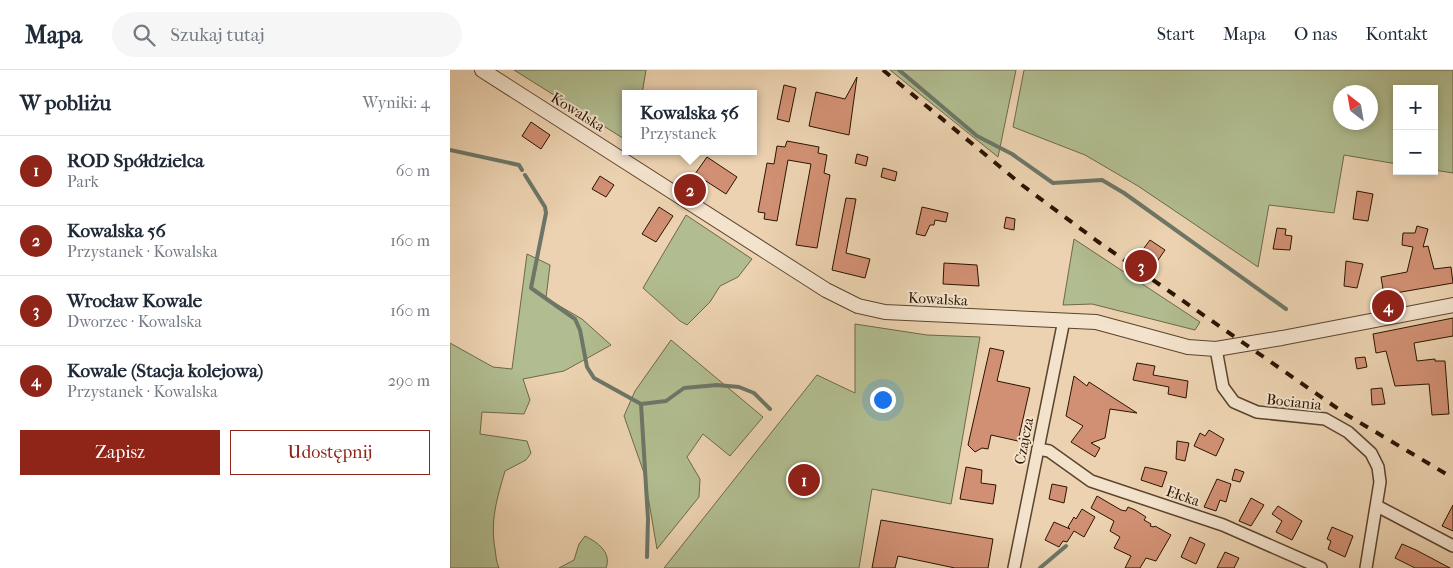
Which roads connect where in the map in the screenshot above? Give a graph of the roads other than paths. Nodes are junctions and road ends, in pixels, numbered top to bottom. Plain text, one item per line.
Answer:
1 (482, 70) edge
2 (1453, 305) edge
3 (1064, 320) junction
4 (1216, 349) junction
5 (1038, 449) junction
6 (1377, 506) junction
7 (1453, 546) edge
8 (1014, 568) edge
9 (1321, 568) edge
10 (1366, 568) edge

1 - 3 street, Kowalska
2 - 4 street, Kowalska
3 - 4 street, Kowalska
3 - 5 street, Czajcza
4 - 6 street, Bociania
5 - 8 street, Czajcza
5 - 9 street, Ełcka
6 - 7 street
6 - 10 street, Bociania

